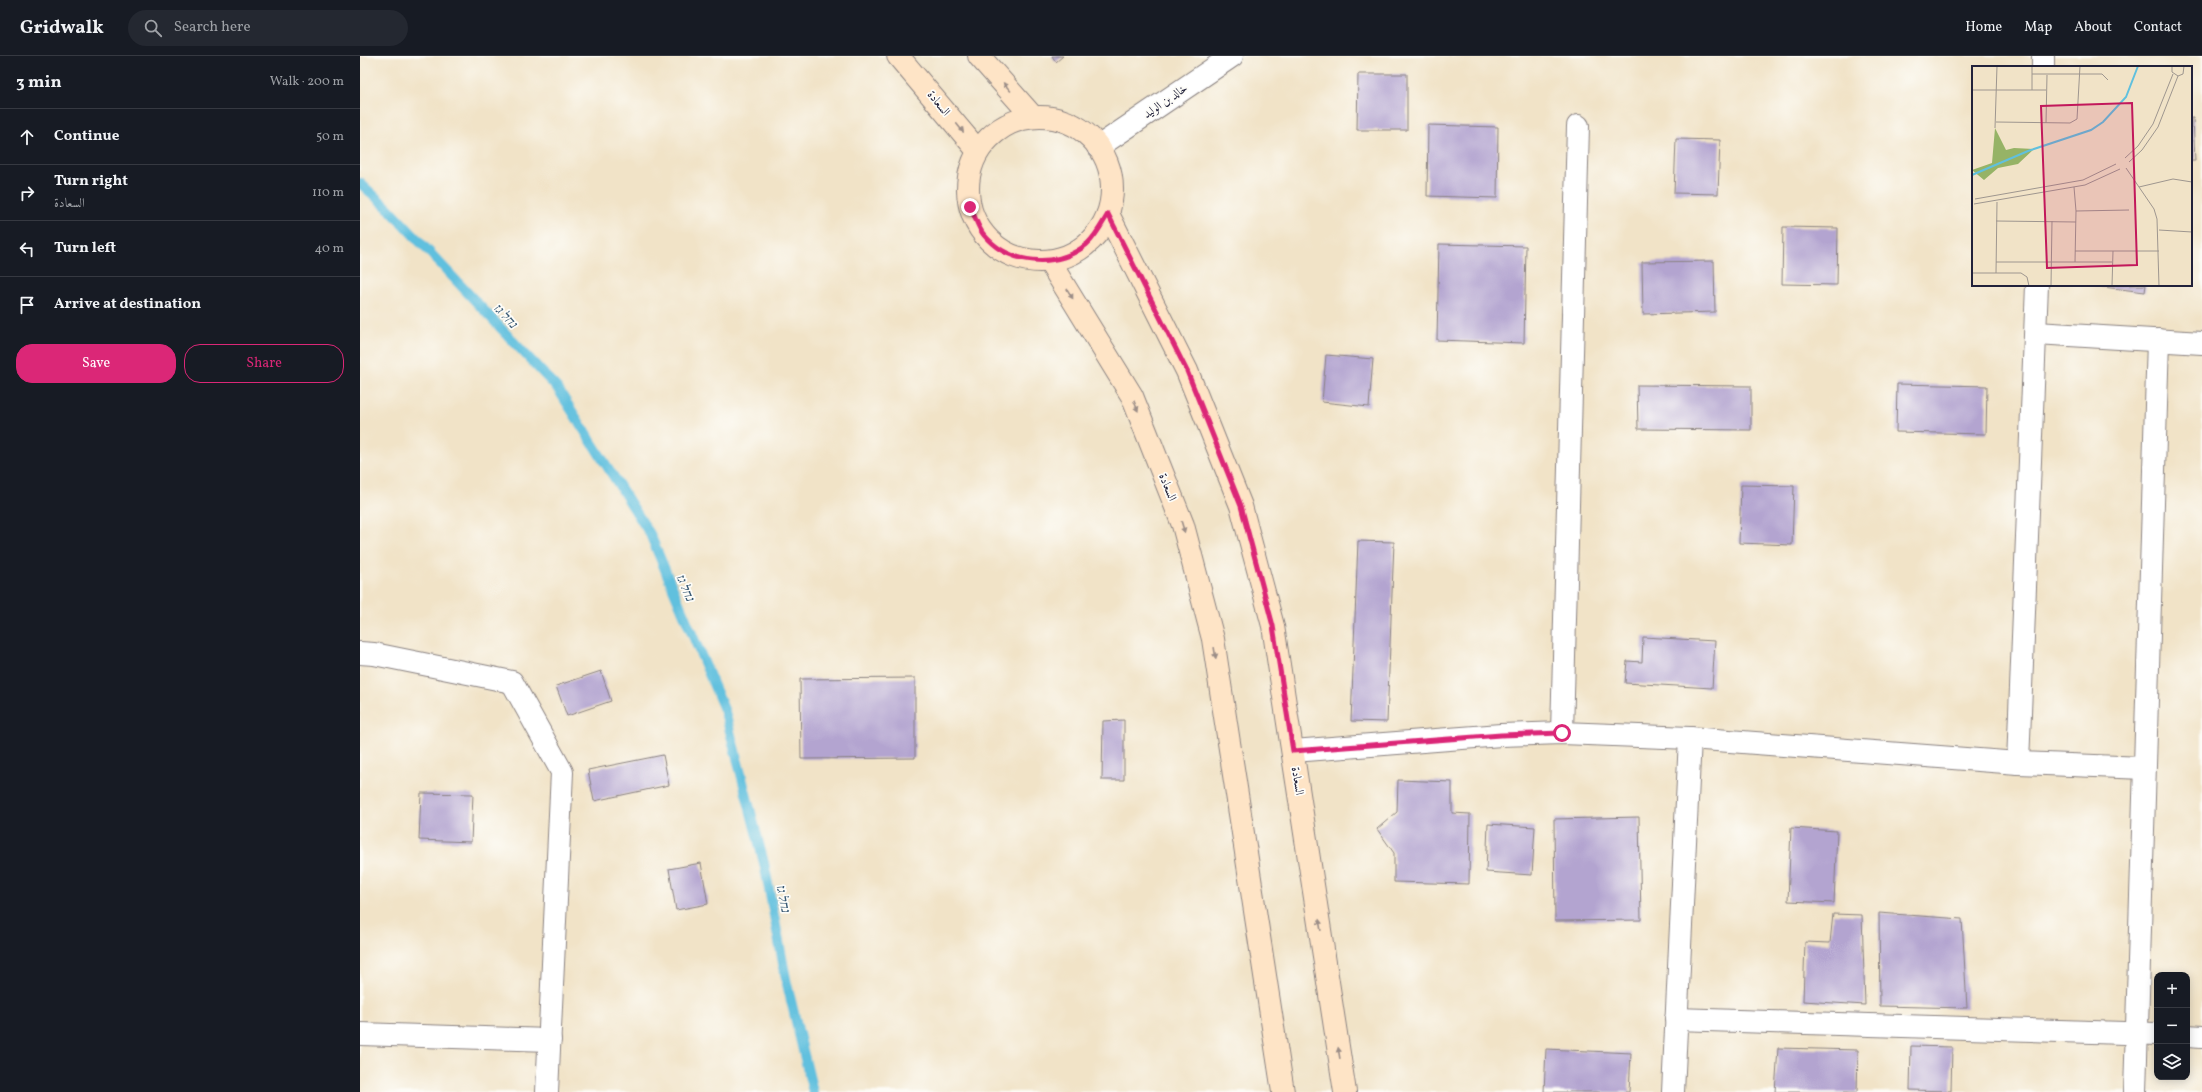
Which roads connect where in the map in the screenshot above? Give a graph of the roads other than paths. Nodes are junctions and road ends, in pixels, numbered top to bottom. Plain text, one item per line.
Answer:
1 (898, 56) edge
2 (979, 56) edge
3 (1232, 56) edge
4 (1032, 117) junction
5 (1578, 126) dead end
6 (1098, 147) junction
7 (978, 151) junction
8 (1108, 214) junction
9 (1049, 261) junction
10 (2037, 286) edge
11 (2036, 333) junction
12 (2158, 340) junction
13 (2202, 343) edge
14 (360, 653) edge
15 (1562, 733) junction
16 (1690, 738) junction
17 (1293, 751) junction
18 (2018, 763) junction
19 (2144, 768) junction
20 (1676, 1019) junction
21 (360, 1034) edge
22 (2147, 1034) edge
23 (2190, 1036) edge
24 (2202, 1036) edge
25 (550, 1040) junction
26 (547, 1092) edge
27 (1283, 1092) edge
28 (1345, 1092) edge
29 (1673, 1092) edge
30 (2135, 1092) edge

1 -> 7 street, السعادة
4 -> 2 street
3 - 6 street, خالد بن الوليد
4 - 6 street
4 - 7 street
5 - 15 street
6 - 8 street
7 - 9 street
8 - 9 street
8 - 17 street, السعادة
9 -> 27 street, السعادة
10 - 11 street
11 - 12 street
11 - 18 street
12 - 13 street
12 - 19 street
14 - 25 street
15 - 16 street
15 - 17 street
16 - 18 street
16 - 20 street
28 -> 17 street, السعادة
18 - 19 street
19 - 22 street
20 - 22 street
20 - 29 street
21 - 25 street
22 - 30 street
23 - 24 street
25 - 26 street

